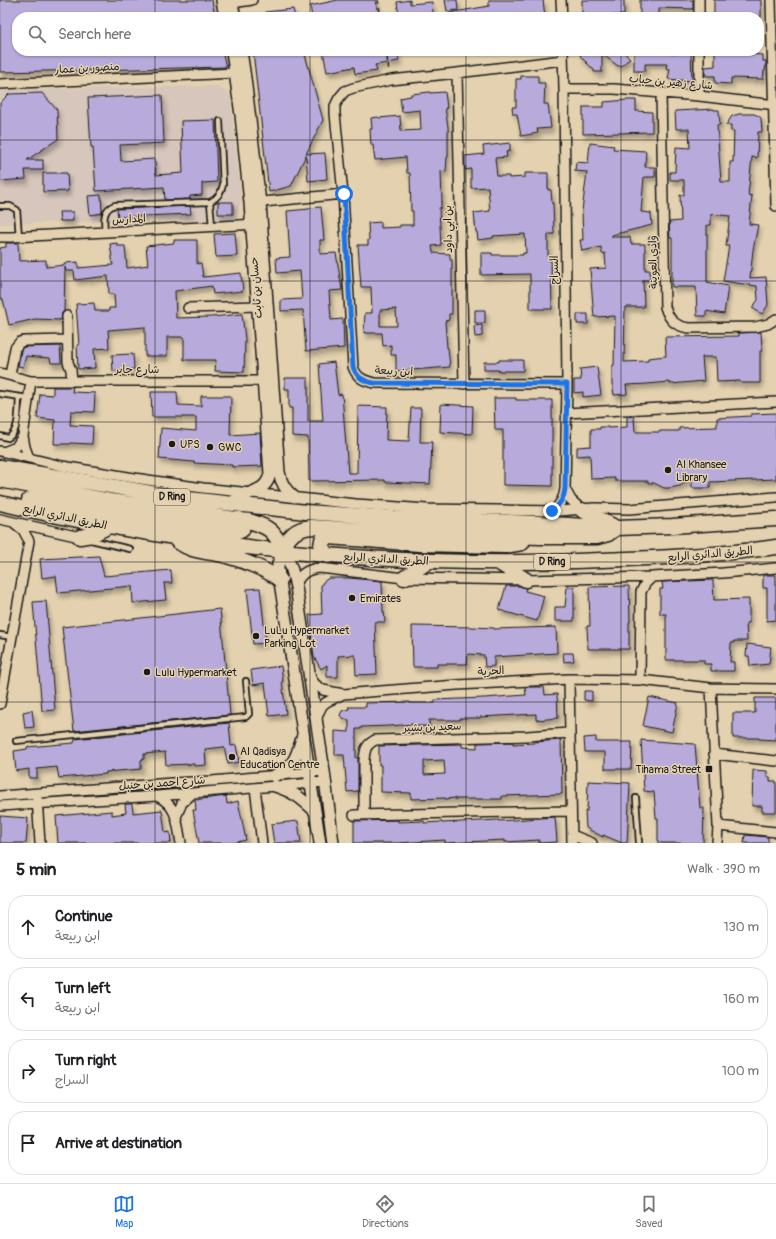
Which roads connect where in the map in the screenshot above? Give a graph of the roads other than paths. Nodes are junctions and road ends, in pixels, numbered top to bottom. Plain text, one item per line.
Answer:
1 (252, 0) edge
2 (561, 0) edge
3 (699, 0) edge
4 (771, 0) edge
5 (227, 2) edge
6 (226, 12) edge
7 (232, 12) edge
8 (562, 12) edge
9 (699, 12) edge
10 (234, 56) edge
11 (241, 56) edge
12 (563, 56) edge
13 (699, 56) edge
14 (457, 74) junction
15 (240, 75) junction
16 (0, 84) edge
17 (564, 89) junction
18 (661, 93) junction
19 (699, 96) junction
20 (775, 105) edge
21 (220, 121) dead end
22 (344, 194) junction
23 (210, 202) junction
24 (255, 203) junction
25 (0, 206) edge
26 (776, 206) edge
27 (256, 224) junction
28 (212, 226) junction
29 (105, 232) junction
30 (0, 236) edge
31 (19, 237) junction
32 (188, 308) dead end
33 (262, 308) junction
34 (67, 316) dead end
35 (776, 319) edge
36 (67, 340) junction
37 (5, 374) edge
38 (31, 381) junction
39 (68, 381) junction
40 (268, 383) junction
41 (464, 384) junction
42 (567, 384) junction
43 (0, 394) edge
44 (24, 397) junction
45 (776, 402) edge
46 (566, 413) junction
47 (0, 436) edge
48 (23, 436) junction
49 (2, 452) edge
50 (29, 458) junction
51 (0, 467) edge
52 (0, 480) edge
53 (565, 489) junction
54 (252, 492) junction
55 (294, 497) junction
56 (776, 497) edge
57 (2, 503) edge
58 (230, 504) junction
59 (582, 510) junction
60 (552, 511) junction
61 (0, 519) edge
62 (240, 519) junction
63 (776, 519) edge
64 (13, 522) junction
65 (109, 526) junction
66 (617, 528) junction
67 (42, 529) junction
68 (173, 536) junction
69 (80, 537) junction
70 (540, 537) junction
71 (29, 541) junction
72 (776, 547) edge
73 (130, 550) dead end
74 (283, 551) junction
75 (328, 556) junction
76 (428, 562) junction
77 (498, 563) junction
78 (776, 568) edge
79 (629, 577) junction
80 (652, 577) junction
81 (404, 578) junction
82 (280, 580) junction
83 (526, 580) junction
84 (296, 586) junction
85 (641, 592) junction
86 (0, 635) edge
87 (12, 637) junction
88 (308, 674) junction
89 (569, 679) junction
90 (640, 680) junction
91 (246, 681) dead end
92 (711, 688) junction
93 (776, 689) edge
94 (343, 694) junction
95 (0, 704) edge
96 (316, 721) junction
97 (304, 732) junction
98 (569, 734) junction
99 (16, 741) dead end
100 (714, 754) junction
101 (776, 761) edge
102 (324, 776) junction
103 (310, 778) junction
104 (274, 781) junction
105 (255, 788) junction
106 (70, 790) junction
107 (37, 792) junction
108 (194, 793) junction
109 (0, 796) edge
110 (157, 796) junction
111 (636, 798) dead end
112 (71, 801) junction
113 (38, 803) junction
114 (0, 806) edge
115 (315, 811) junction
116 (571, 811) junction
117 (176, 817) junction
118 (718, 826) junction
119 (776, 832) edge
120 (572, 839) edge
121 (40, 843) edge
122 (181, 843) edge
123 (262, 843) edge
124 (320, 843) edge
125 (333, 843) edge
126 (592, 843) edge
127 (639, 843) edge
128 (717, 843) edge

1 - 5 street
2 - 8 street
3 - 9 street
4 - 20 street
5 - 6 street
5 - 7 street
10 - 15 street, حسان بن ثابت
11 - 15 street, حسان بن ثابت
12 - 14 street, ابن ربيعة
12 - 17 street, السراج
13 - 19 street
14 - 22 street, ابن ربيعة
14 - 41 street, بن ابي داود
15 - 16 street, منصور بن عمار
15 - 24 street, حسان بن ثابت
17 - 18 street, شارع زهير بن حباب
17 - 42 street, السراج
18 - 19 street, شارع زهير بن حباب
18 - 35 street, وادي العوينة
19 - 20 street, شارع زهير بن حباب
20 - 26 street
21 - 23 lane
22 - 24 street
22 - 41 street, ابن ربيعة
23 - 28 lane
23 - 29 lane
24 - 27 street, حسان بن ثابت
25 - 31 lane
27 - 28 street, المدارس
27 - 33 street, حسان بن ثابت
28 - 29 street, المدارس
29 - 31 street, المدارس
30 - 31 street, المدارس
32 - 33 street
33 - 40 street, حسان بن ثابت
34 - 36 street
36 - 37 street
36 - 39 street
37 - 38 street, شارع جابر
38 - 39 street, شارع جابر
38 - 44 street
39 - 40 street, شارع جابر
40 - 54 street, حسان بن ثابت
40 - 55 street, حسان بن ثابت
41 - 42 street, ابن ربيعة
42 - 46 street, السراج
43 - 44 lane
44 - 47 lane
44 - 48 street
45 - 46 street
46 - 53 street, السراج
48 - 49 street
48 - 50 street
49 - 50 street
50 - 54 street
51 - 58 main road, D Ring
52 - 62 main road
53 - 59 street
53 - 60 street, السراج
54 - 55 street
54 - 58 street, حسان بن ثابت
55 - 60 street
56 - 59 street
57 - 62 main road
57 - 65 main road, الطريق الدائري الرابع / D Ring
58 - 66 main road, D Ring
59 - 60 street
59 - 66 main road
61 - 64 street, الطريق الدائري الرابع
62 - 74 main road
63 - 66 main road, D Ring
64 - 67 street, الطريق الدائري الرابع
64 - 71 street
65 - 68 main road, الطريق الدائري الرابع / D Ring
65 - 69 main road
66 - 70 main road
67 - 69 street, الطريق الدائري الرابع
67 - 71 street
68 - 74 main road, الطريق الدائري الرابع / D Ring
68 - 82 main road
69 - 73 lane, الطريق الدائري الرابع
70 - 74 main road
70 - 75 main road
71 - 87 street
72 - 77 main road, الطريق الدائري الرابع / D Ring
74 - 75 main road, الطريق الدائري الرابع / D Ring
74 - 82 street
74 - 84 street
75 - 76 main road, الطريق الدائري الرابع / D Ring
76 - 77 main road, الطريق الدائري الرابع / D Ring
76 - 81 main road
77 - 83 main road
78 - 80 street, الطريق الدائري الرابع
79 - 80 street, الطريق الدائري الرابع
79 - 83 street, الطريق الدائري الرابع
79 - 85 street
80 - 85 street
81 - 83 street, الطريق الدائري الرابع
81 - 84 street, الطريق الدائري الرابع
82 - 97 street
84 - 88 street
85 - 90 street
86 - 87 lane
87 - 95 street
88 - 94 street, الحرية
88 - 96 street
89 - 90 street, الحرية
89 - 94 street, الحرية
89 - 98 street
90 - 92 street, الحرية
91 - 99 lane
92 - 93 street, الحرية
92 - 100 street
94 - 96 street, الحرية
96 - 102 street
97 - 103 street
97 - 104 street
98 - 116 street
98 - 116 street, سعيد بن بشير
100 - 101 street
100 - 118 street
102 - 103 street, شارع احمد بن حنبل
102 - 125 street
103 - 104 street, شارع احمد بن حنبل
103 - 115 street
104 - 105 street, شارع احمد بن حنبل
104 - 106 street, شارع احمد بن حنبل
104 - 115 street
105 - 108 street, شارع احمد بن حنبل
105 - 123 street
106 - 107 street, شارع احمد بن حنبل
106 - 112 street
107 - 109 street, شارع احمد بن حنبل
107 - 113 street
108 - 110 street, شارع احمد بن حنبل
108 - 117 street
110 - 112 street, شارع احمد بن حنبل
110 - 117 street
111 - 127 lane
112 - 113 street, شارع احمد بن حنبل
113 - 114 street, شارع احمد بن حنبل
113 - 121 street
115 - 124 street
116 - 120 street
117 - 122 street
118 - 119 street
118 - 128 street
120 - 126 street

